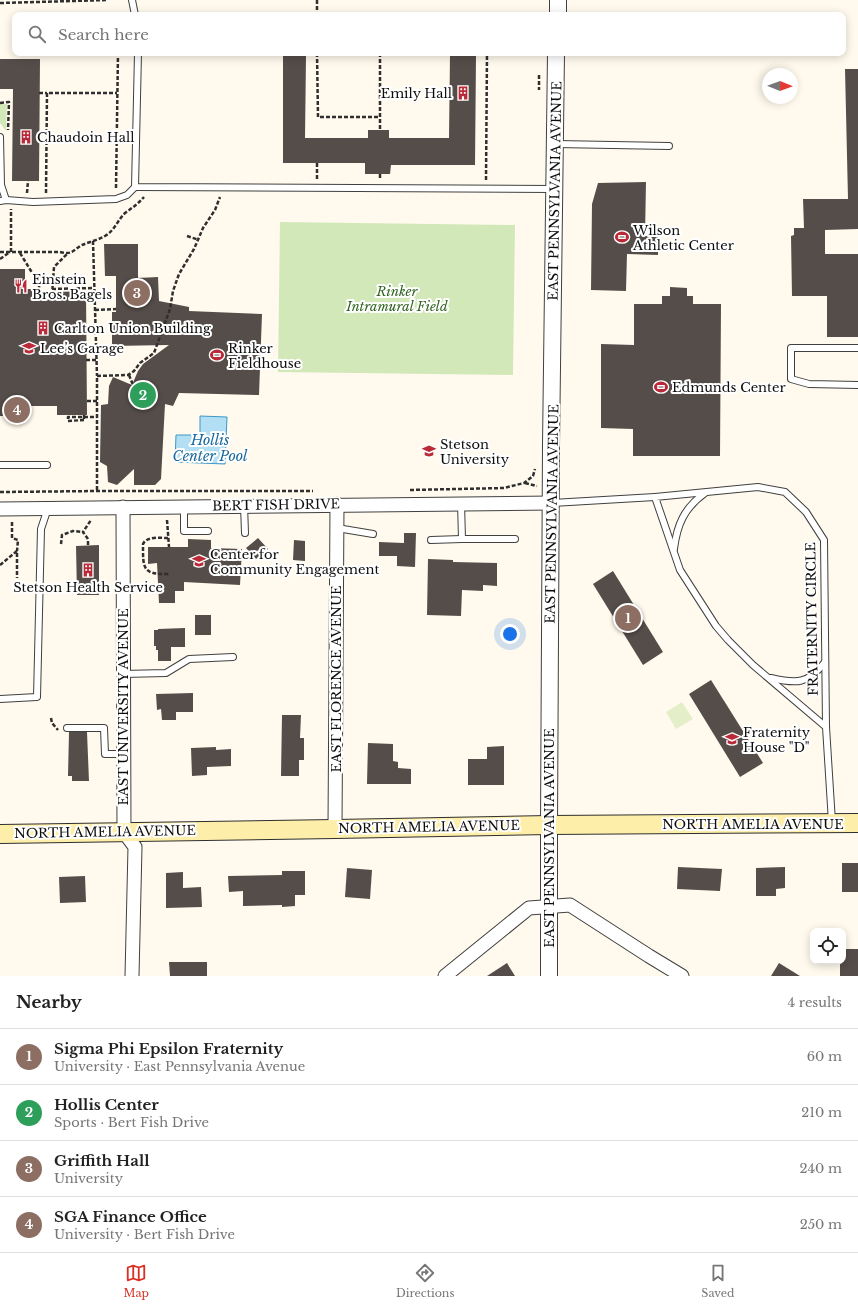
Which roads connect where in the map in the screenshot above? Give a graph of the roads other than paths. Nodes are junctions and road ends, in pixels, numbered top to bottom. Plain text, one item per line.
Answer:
1 (132, 0) edge
2 (558, 0) edge
3 (134, 12) edge
4 (558, 12) edge
5 (138, 56) edge
6 (556, 56) edge
7 (0, 137) edge
8 (555, 144) junction
9 (669, 146) dead end
10 (135, 187) junction
11 (555, 189) junction
12 (6, 201) edge
13 (858, 348) edge
14 (858, 385) edge
15 (47, 465) dead end
16 (0, 466) edge
17 (706, 492) junction
18 (655, 497) junction
19 (461, 503) junction
20 (552, 503) junction
21 (337, 504) junction
22 (244, 505) junction
23 (184, 506) junction
24 (123, 507) junction
25 (48, 508) junction
26 (0, 509) edge
27 (337, 528) junction
28 (208, 531) dead end
29 (245, 533) dead end
30 (373, 534) dead end
31 (462, 539) junction
32 (516, 539) dead end
33 (431, 540) dead end
34 (674, 552) junction
35 (233, 658) dead end
36 (825, 662) junction
37 (123, 674) junction
38 (768, 678) junction
39 (0, 698) edge
40 (826, 727) junction
41 (67, 728) dead end
42 (124, 754) junction
43 (858, 823) edge
44 (832, 824) junction
45 (549, 825) junction
46 (335, 829) junction
47 (124, 832) junction
48 (0, 834) edge
49 (549, 906) junction
50 (132, 976) edge
51 (445, 976) edge
52 (549, 976) edge
53 (682, 976) edge

1 - 3 lane
2 - 4 street
5 - 10 lane
6 - 8 street, EAST PENNSYLVANIA AVENUE
7 - 12 lane
8 - 9 lane
8 - 11 street, EAST PENNSYLVANIA AVENUE
10 - 11 lane
10 - 12 lane
11 - 20 street, EAST PENNSYLVANIA AVENUE
13 - 14 lane
15 - 16 lane
17 - 18 lane, FRATERNITY CIRCLE
17 - 34 lane
17 - 36 lane, FRATERNITY CIRCLE
18 - 20 lane
18 - 34 lane, FRATERNITY CIRCLE
19 - 20 street, BERT FISH DRIVE
19 - 21 street, BERT FISH DRIVE
19 - 31 lane
20 - 45 street, EAST PENNSYLVANIA AVENUE
21 - 22 street, BERT FISH DRIVE
21 - 27 street, EAST FLORENCE AVENUE
22 - 23 street, BERT FISH DRIVE
22 - 29 lane
23 - 24 street, BERT FISH DRIVE
23 - 28 lane
24 - 25 street, BERT FISH DRIVE
24 - 37 street, EAST UNIVERSITY AVENUE
25 - 26 street, BERT FISH DRIVE
25 - 39 lane
27 - 30 lane
27 - 46 street, EAST FLORENCE AVENUE
31 - 32 lane
31 - 33 lane
34 - 38 lane, FRATERNITY CIRCLE
35 - 37 lane
36 - 38 lane
36 - 40 lane, FRATERNITY CIRCLE
37 - 42 street, EAST UNIVERSITY AVENUE
38 - 40 lane, FRATERNITY CIRCLE
40 - 44 lane, FRATERNITY CIRCLE
41 - 42 lane
42 - 47 street, EAST UNIVERSITY AVENUE
43 - 44 main road, NORTH AMELIA AVENUE
44 - 45 main road, NORTH AMELIA AVENUE
45 - 46 main road, NORTH AMELIA AVENUE
45 - 49 street, EAST PENNSYLVANIA AVENUE
46 - 47 main road, NORTH AMELIA AVENUE
47 - 48 main road, NORTH AMELIA AVENUE
47 - 50 street
49 - 51 street
49 - 52 street, EAST PENNSYLVANIA AVENUE
49 - 53 street

